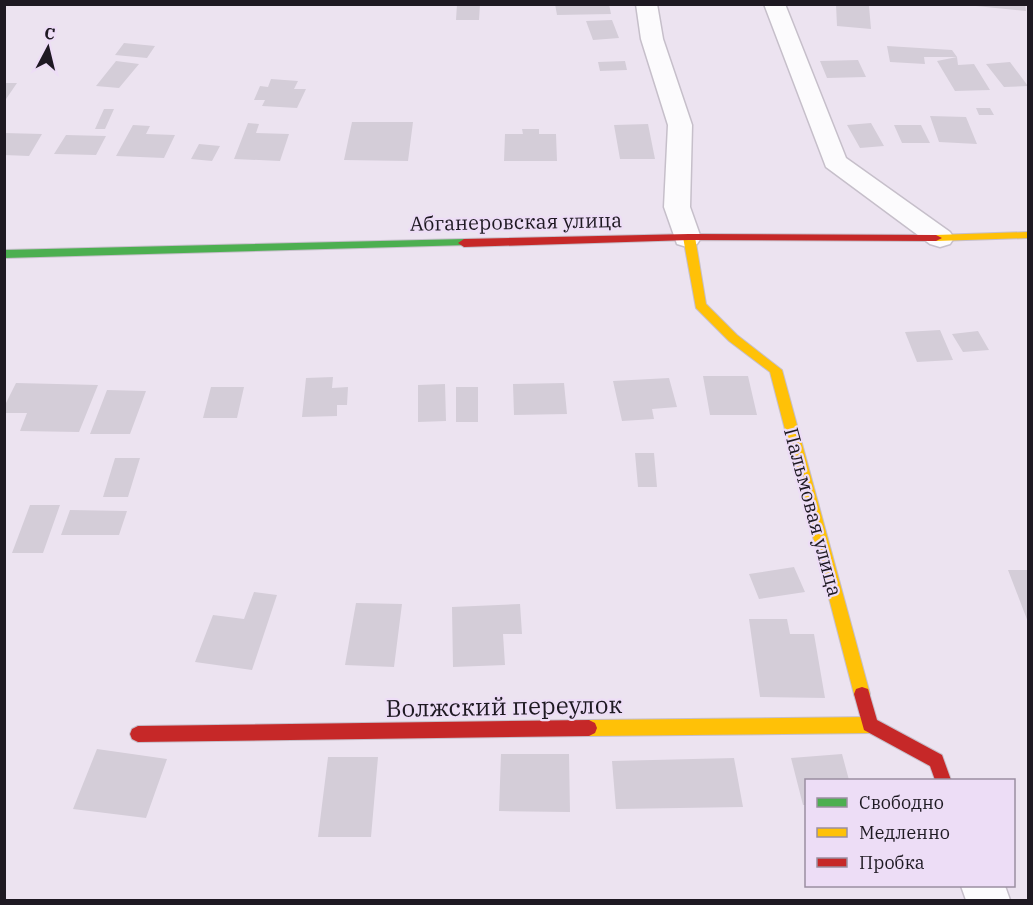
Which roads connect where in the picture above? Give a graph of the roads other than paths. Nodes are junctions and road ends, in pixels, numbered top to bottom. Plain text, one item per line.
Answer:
1 (645, 4) edge
2 (774, 4) edge
3 (1029, 235) edge
4 (688, 238) junction
5 (940, 238) junction
6 (4, 254) edge
7 (870, 725) junction
8 (138, 734) dead end
9 (943, 779) edge

1 - 4 street
2 - 5 street
3 - 5 street, Абганеровская улица
4 - 5 street, Абганеровская улица
4 - 6 street, Абганеровская улица
4 - 7 street, Пальмовая улица
7 - 8 street, Волжский переулок
7 - 9 street

